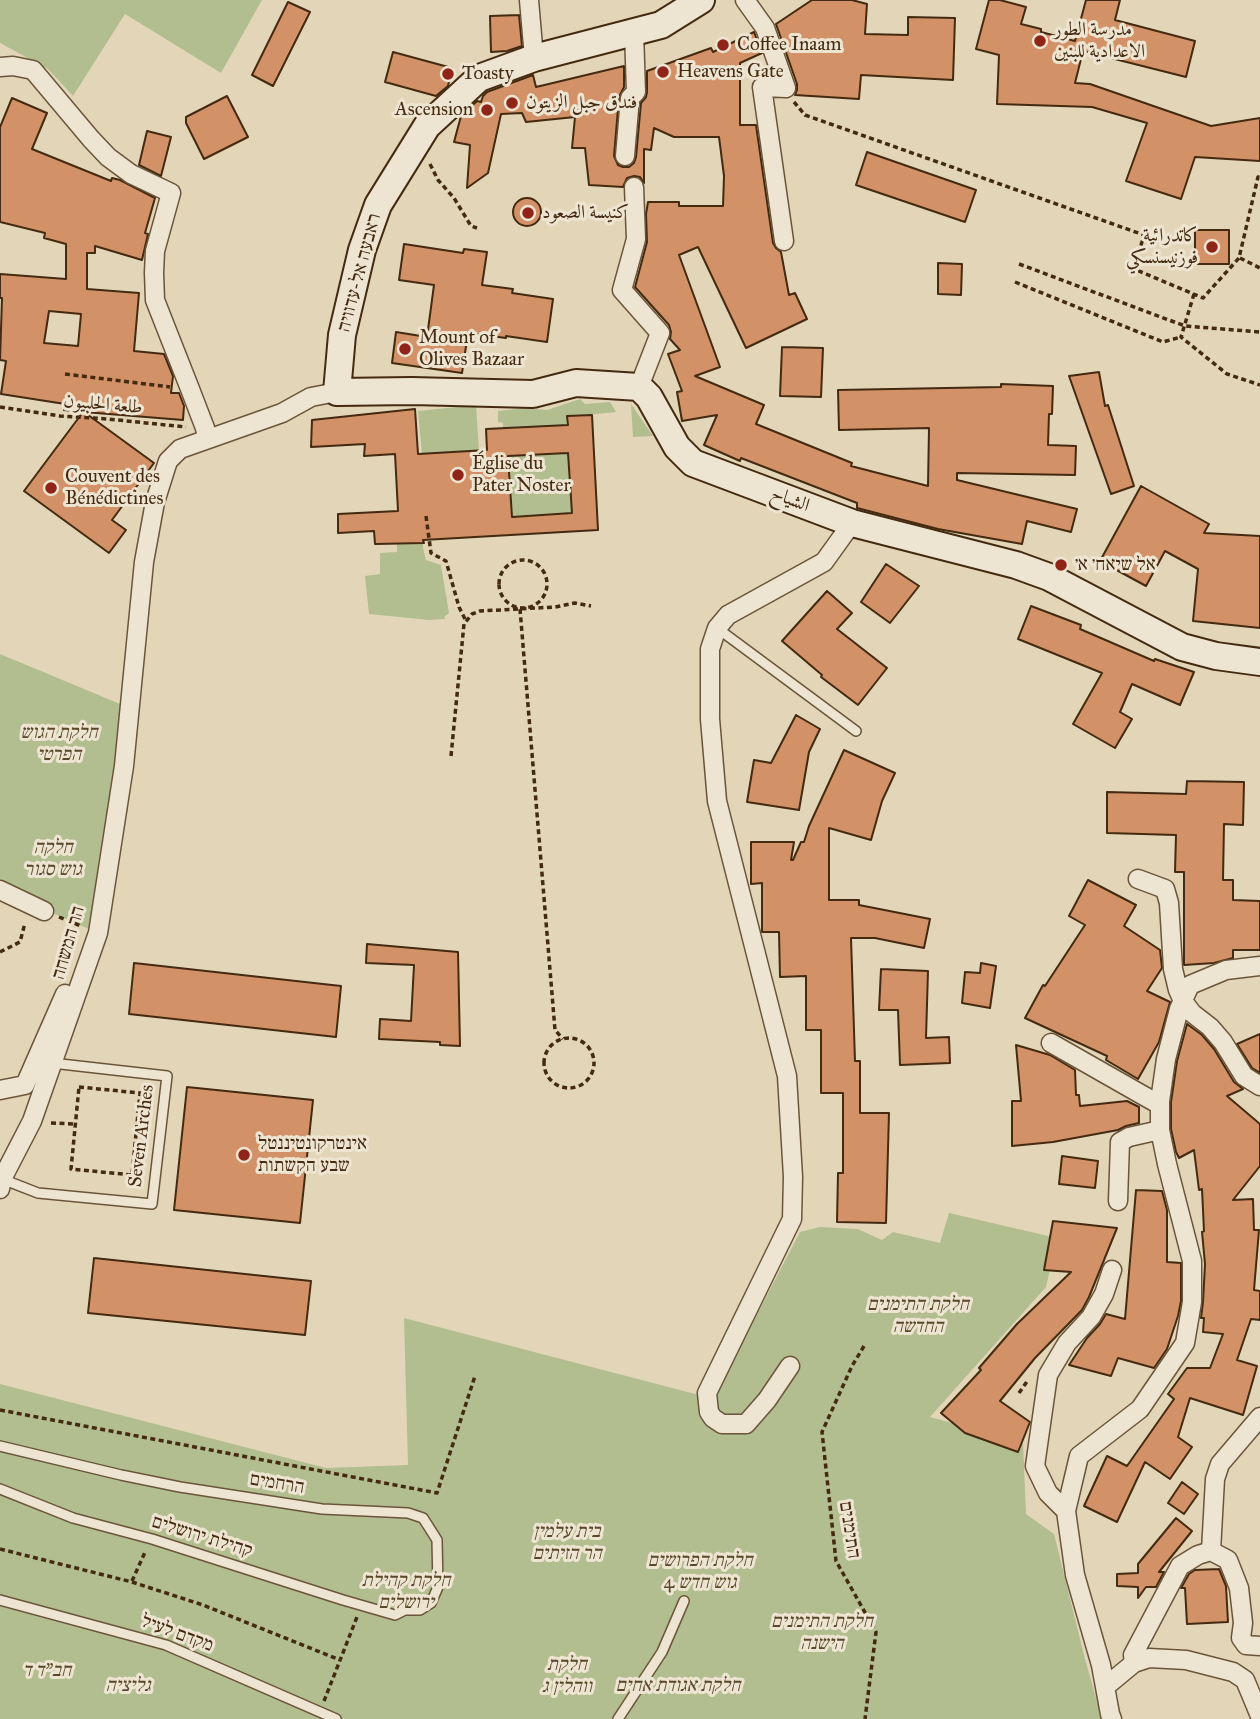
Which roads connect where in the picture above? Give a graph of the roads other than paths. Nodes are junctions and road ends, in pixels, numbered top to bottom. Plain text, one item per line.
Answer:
1 (529, 0) edge
2 (701, 0) edge
3 (745, 0) edge
4 (634, 32) junction
5 (534, 58) junction
6 (0, 67) edge
7 (625, 156) dead end
8 (634, 187) dead end
9 (784, 241) dead end
10 (639, 387) junction
11 (337, 392) junction
12 (206, 434) junction
13 (852, 523) junction
14 (717, 628) junction
15 (1260, 662) edge
16 (856, 731) dead end
17 (1138, 879) dead end
18 (0, 890) edge
19 (38, 908) road end
20 (98, 933) junction
21 (1260, 966) edge
22 (1183, 1001) junction
23 (1051, 1043) dead end
24 (52, 1063) junction
25 (1260, 1086) edge
26 (0, 1090) edge
27 (1160, 1105) junction
28 (1160, 1130) junction
29 (1, 1183) edge
30 (1118, 1201) dead end
31 (1112, 1270) dead end
32 (790, 1366) dead end
33 (1260, 1417) edge
34 (0, 1446) edge
35 (0, 1489) edge
36 (1066, 1511) junction
37 (1211, 1551) junction
38 (0, 1600) edge
39 (684, 1601) dead end
40 (394, 1615) joint
41 (1260, 1646) edge
42 (1135, 1663) junction
43 (1105, 1688) junction
44 (1260, 1716) edge
45 (1110, 1718) edge
46 (336, 1719) edge
47 (618, 1719) edge

1 - 5 street
2 - 4 street, ראבעה אל-עדוויה
3 - 9 street
4 - 5 street, ראבעה אל-עדוויה
4 - 7 street
5 - 11 street, ראבעה אל-עדוויה
6 - 12 street
8 - 10 street
10 - 11 street
10 - 13 street, الشياح
11 - 12 street
12 - 20 street, הר המשחה
13 - 14 street
13 - 15 street, الشياح
14 - 16 lane
14 - 32 street
17 - 22 street
18 - 19 street
20 - 24 street, הר המשחה
20 - 26 street
21 - 22 street
22 - 25 street
22 - 27 street
23 - 27 street
24 - 29 street, הר המשחה
24 - 29 lane, Seven Arches
27 - 28 street
28 - 30 street
28 - 36 street
31 - 36 street
33 - 37 street
34 - 40 lane, הרחמים
35 - 40 lane, קהילת ירושלים
36 - 43 street
37 - 41 street
37 - 42 street
38 - 46 lane, מקדם לעיל
39 - 47 lane
42 - 43 street
42 - 44 street
43 - 45 street

